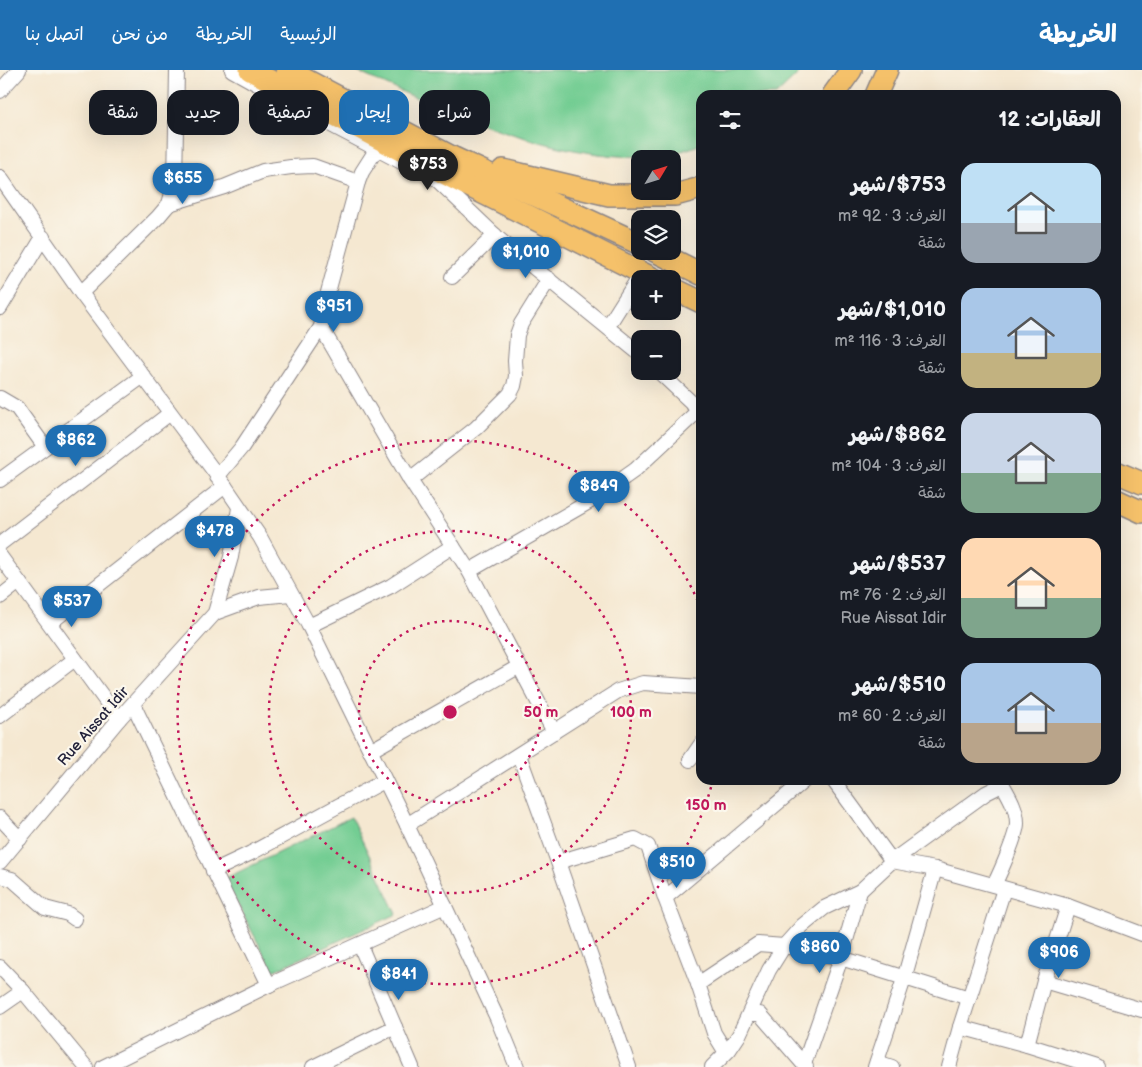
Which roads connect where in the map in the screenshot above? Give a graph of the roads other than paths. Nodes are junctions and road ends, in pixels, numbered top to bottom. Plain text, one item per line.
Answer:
1 (19, 70) edge
2 (178, 70) edge
3 (232, 70) edge
4 (250, 70) edge
5 (287, 70) edge
6 (851, 70) edge
7 (887, 70) edge
8 (837, 90) edge
9 (878, 90) edge
10 (0, 91) edge
11 (376, 150) junction
12 (454, 158) junction
13 (0, 177) edge
14 (436, 179) junction
15 (358, 182) junction
16 (696, 189) edge
17 (169, 204) junction
18 (495, 235) junction
19 (43, 237) junction
20 (631, 240) edge
21 (673, 260) edge
22 (696, 272) edge
23 (631, 273) edge
24 (631, 274) edge
25 (452, 277) dead end
26 (549, 279) junction
27 (4, 292) edge
28 (681, 292) edge
29 (81, 293) junction
30 (631, 297) edge
31 (696, 300) edge
32 (681, 303) edge
33 (0, 308) edge
34 (696, 310) edge
35 (608, 326) junction
36 (321, 327) junction
37 (631, 346) edge
38 (144, 376) junction
39 (667, 380) edge
40 (0, 398) edge
41 (696, 409) edge
42 (169, 414) junction
43 (696, 417) edge
44 (45, 448) junction
45 (1121, 474) edge
46 (0, 480) edge
47 (410, 480) junction
48 (221, 481) junction
49 (1142, 483) edge
50 (1121, 502) edge
51 (239, 508) junction
52 (1142, 512) edge
53 (0, 544) edge
54 (453, 546) junction
55 (0, 556) edge
56 (469, 571) junction
57 (20, 582) junction
58 (290, 594) junction
59 (0, 597) edge
60 (214, 613) junction
61 (50, 623) junction
62 (309, 626) junction
63 (75, 659) junction
64 (518, 666) junction
65 (696, 687) edge
66 (133, 704) junction
67 (0, 716) edge
68 (119, 719) junction
69 (554, 732) junction
70 (370, 750) junction
71 (696, 751) edge
72 (519, 754) junction
73 (690, 760) dead end
74 (384, 781) junction
75 (799, 785) edge
76 (837, 785) edge
77 (997, 785) edge
78 (1003, 785) edge
79 (0, 818) edge
80 (407, 825) junction
81 (20, 839) junction
82 (892, 861) junction
83 (0, 862) edge
84 (558, 862) junction
85 (935, 869) junction
86 (213, 871) junction
87 (0, 876) edge
88 (999, 887) junction
89 (860, 891) junction
90 (665, 898) junction
91 (445, 906) junction
92 (1068, 906) junction
93 (76, 918) dead end
94 (1142, 934) edge
95 (360, 945) junction
96 (784, 946) junction
97 (841, 958) junction
98 (0, 966) edge
99 (904, 979) junction
100 (1044, 980) junction
101 (698, 984) junction
102 (270, 985) junction
103 (23, 991) junction
104 (970, 998) junction
105 (0, 1007) edge
106 (1142, 1010) edge
107 (750, 1014) junction
108 (960, 1026) junction
109 (395, 1027) junction
110 (1027, 1045) junction
111 (725, 1051) junction
112 (876, 1064) edge
113 (105, 1066) edge
114 (805, 1066) edge
115 (86, 1067) edge
116 (313, 1067) edge
117 (412, 1067) edge
118 (517, 1067) edge
119 (629, 1067) edge
120 (712, 1067) edge
121 (892, 1067) edge
122 (949, 1067) edge
123 (1097, 1067) edge

1 - 10 street
2 - 17 street
3 - 11 street
4 - 23 highway
5 - 12 highway
6 - 8 highway
7 - 9 highway
11 - 14 street
11 - 15 street
12 - 16 highway
12 - 20 highway
13 - 19 street
14 - 18 street
14 - 24 street
15 - 17 street
15 - 36 street
17 - 29 street
18 - 25 street
18 - 26 street
19 - 27 street
19 - 29 street
21 - 22 highway
26 - 35 street
26 - 47 street
27 - 33 street
28 - 31 highway
29 - 38 street
30 - 35 street
32 - 34 street
35 - 37 street
36 - 47 street
36 - 48 street
38 - 42 street
38 - 44 street
39 - 41 street
40 - 44 street
42 - 48 street
42 - 53 street
43 - 56 street
44 - 46 street
45 - 49 highway
47 - 54 street
48 - 51 street
48 - 61 street
50 - 52 highway
51 - 58 street
51 - 60 street
54 - 56 street
54 - 62 street
55 - 57 street
56 - 64 street
57 - 59 street
57 - 61 street
58 - 60 street
58 - 62 street
60 - 66 street, Rue Aissat Idir
61 - 63 street
62 - 70 street
63 - 67 street
63 - 68 street
64 - 69 street
64 - 70 street
65 - 69 street
66 - 68 street, Rue Aissat Idir
66 - 86 street
68 - 81 street, Rue Aissat Idir
69 - 72 street
70 - 74 street
71 - 73 street
72 - 80 street
72 - 84 street
74 - 80 street
74 - 86 street
75 - 90 street
76 - 82 street
77 - 82 street
78 - 88 street
79 - 81 street
80 - 91 street
81 - 83 street, Rue Aissat Idir
82 - 85 street
82 - 89 street
84 - 90 street
84 - 119 street
85 - 88 street
85 - 99 street
86 - 102 street
87 - 93 street
88 - 92 street
88 - 104 street
89 - 96 street
89 - 97 street
90 - 101 street
91 - 95 street
91 - 118 street
92 - 94 street
92 - 100 street
95 - 102 street
95 - 109 street
96 - 97 street
96 - 101 street
96 - 107 street
97 - 99 street
97 - 114 street
98 - 103 street
99 - 104 street
99 - 112 street
100 - 106 street
100 - 110 street
101 - 111 street
102 - 113 street
103 - 105 street
103 - 115 street
104 - 108 street
107 - 111 street
107 - 114 street
108 - 110 street
108 - 122 street
109 - 116 street
109 - 117 street
110 - 123 street
111 - 120 street
112 - 121 street

